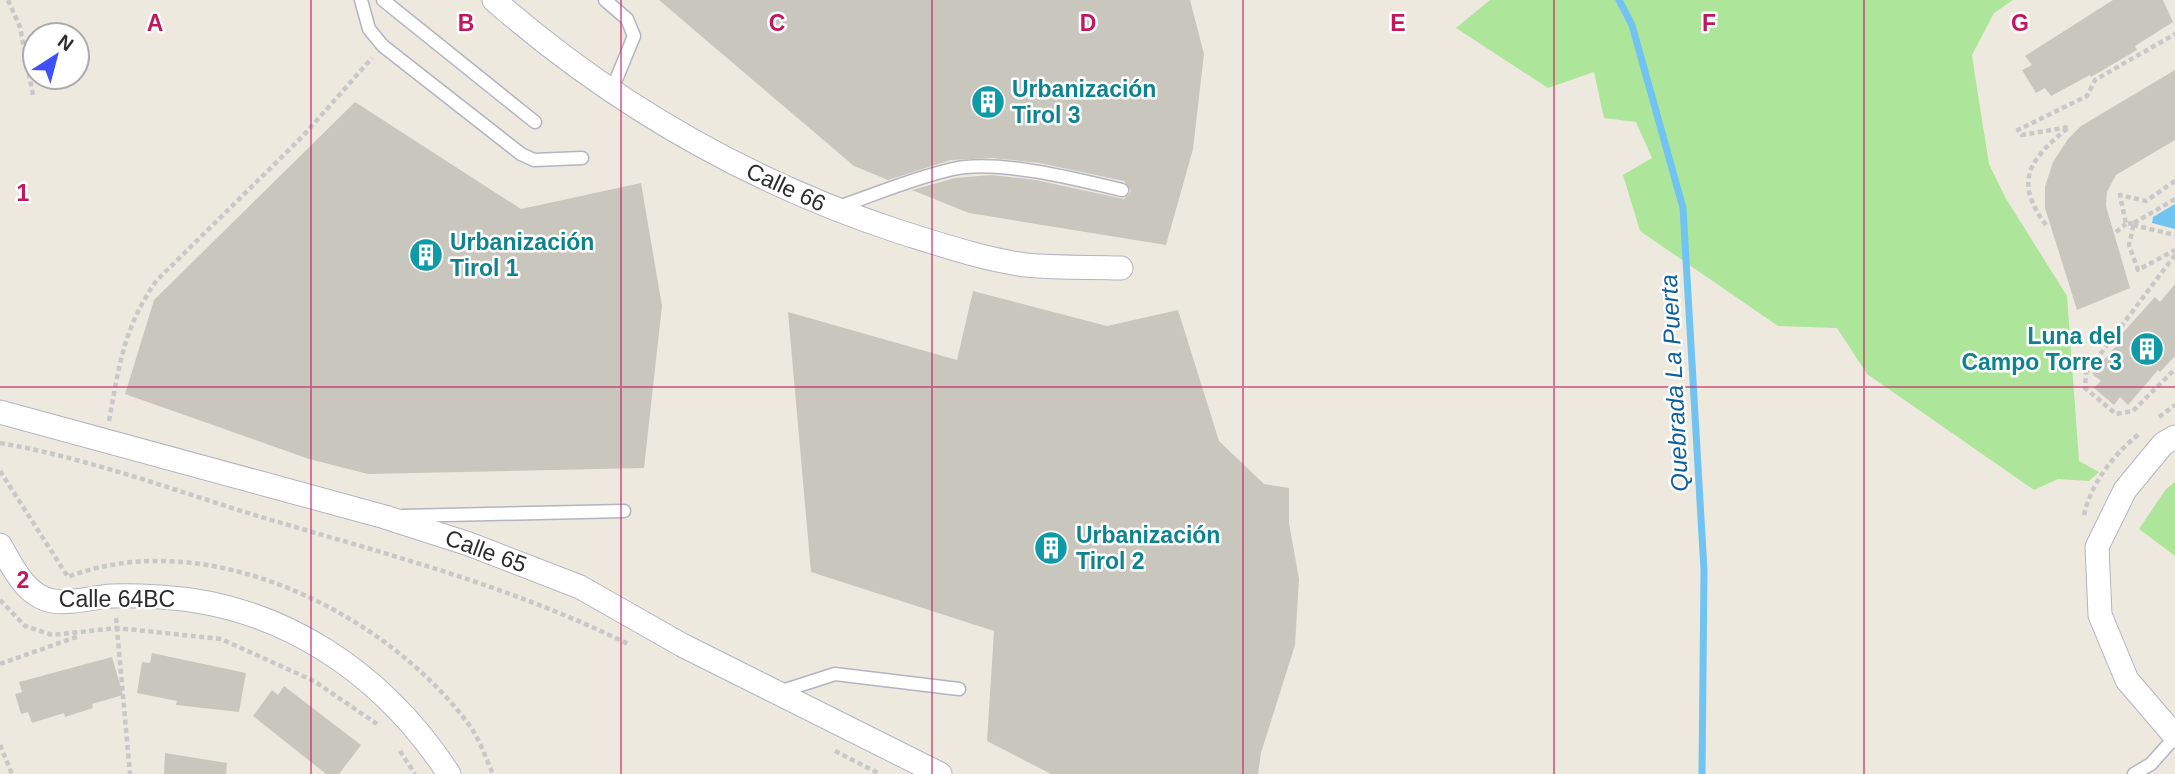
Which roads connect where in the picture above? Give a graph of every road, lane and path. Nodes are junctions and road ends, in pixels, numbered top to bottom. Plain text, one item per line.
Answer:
1 (8, 0) edge
2 (361, 0) edge
3 (383, 0) edge
4 (494, 0) edge
5 (605, 0) edge
6 (2175, 34) edge
7 (383, 46) junction
8 (611, 93) junction
9 (33, 95) dead end
10 (535, 122) dead end
11 (582, 158) dead end
12 (2175, 180) edge
13 (1122, 190) dead end
14 (2175, 199) edge
15 (832, 209) junction
16 (2126, 224) junction
17 (2133, 224) junction
18 (2046, 225) dead end
19 (2116, 232) dead end
20 (2175, 235) edge
21 (2175, 252) edge
22 (1121, 268) dead end
23 (2175, 369) edge
24 (0, 412) edge
25 (2175, 437) edge
26 (105, 442) junction
27 (0, 443) edge
28 (624, 511) dead end
29 (385, 517) junction
30 (0, 545) edge
31 (114, 596) junction
32 (117, 628) junction
33 (637, 649) dead end
34 (0, 664) edge
35 (959, 689) dead end
36 (775, 693) junction
37 (387, 732) dead end
38 (2175, 737) edge
39 (394, 742) dead end
40 (823, 744) dead end
41 (0, 745) edge
42 (12, 774) edge
43 (130, 774) edge
44 (415, 774) edge
45 (449, 774) edge
46 (880, 774) edge
47 (940, 774) edge
48 (2134, 774) edge

1 - 9 path
2 - 7 lane
3 - 10 lane
4 - 8 street, Calle 66
5 - 8 lane
6 - 18 path
7 - 11 lane
7 - 26 path
8 - 15 street, Calle 66
12 - 16 path
13 - 15 lane
14 - 17 path
15 - 22 street, Calle 66
16 - 17 path
16 - 19 path
17 - 20 path
17 - 21 path
21 - 23 path
24 - 26 street, Calle 65
25 - 38 street
26 - 29 street, Calle 65
27 - 33 path
28 - 29 lane
29 - 36 street, Calle 65
30 - 31 street, Calle 64BC
31 - 32 path
31 - 45 street, Calle 64BC
32 - 34 path
32 - 37 path
32 - 43 path
35 - 36 lane
36 - 47 street, Calle 65
38 - 48 lane
39 - 44 path
40 - 46 path
41 - 42 path

